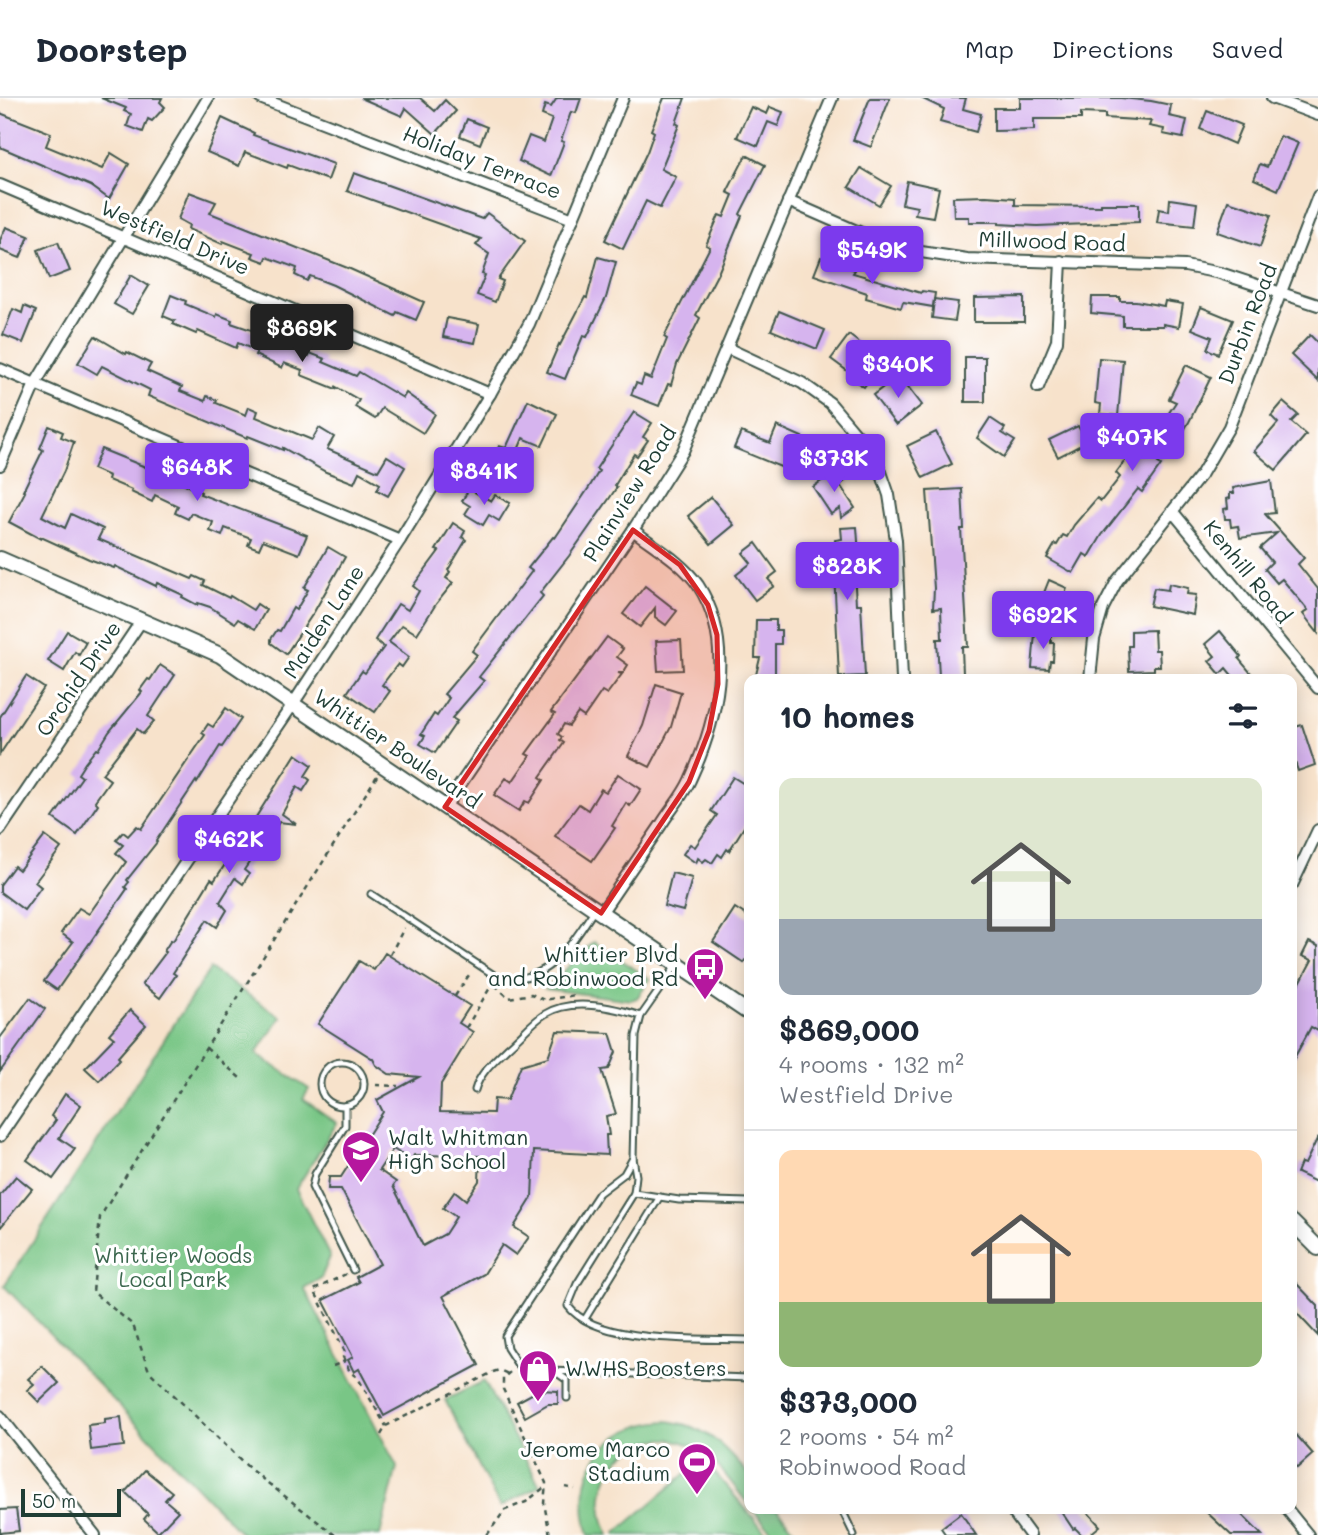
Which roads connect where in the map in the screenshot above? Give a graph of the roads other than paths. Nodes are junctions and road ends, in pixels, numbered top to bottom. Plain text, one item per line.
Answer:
1 (208, 98) edge
2 (260, 98) edge
3 (623, 98) edge
4 (832, 98) edge
5 (1272, 98) edge
6 (1318, 115) edge
7 (0, 185) edge
8 (1318, 196) edge
9 (788, 201) junction
10 (573, 219) junction
11 (123, 237) junction
12 (1061, 261) junction
13 (1282, 291) junction
14 (1318, 305) edge
15 (727, 348) junction
16 (0, 369) edge
17 (35, 384) junction
18 (1038, 387) dead end
19 (489, 394) junction
20 (0, 465) edge
21 (1173, 512) junction
22 (633, 530) junction
23 (400, 540) junction
24 (0, 559) edge
25 (142, 620) junction
26 (902, 674) edge
27 (1090, 674) edge
28 (1318, 688) edge
29 (293, 704) junction
30 (445, 807) junction
31 (0, 830) edge
32 (1318, 830) edge
33 (1297, 874) edge
34 (370, 894) dead end
35 (598, 911) junction
36 (677, 965) junction
37 (744, 1010) edge
38 (641, 1016) junction
39 (475, 1090) dead end
40 (345, 1107) junction
41 (0, 1136) edge
42 (633, 1158) junction
43 (634, 1193) junction
44 (659, 1198) junction
45 (744, 1202) edge
46 (1297, 1227) edge
47 (1318, 1248) edge
48 (353, 1270) road end
49 (585, 1319) junction
50 (744, 1340) edge
51 (555, 1371) junction
52 (744, 1378) edge
53 (567, 1398) dead end
54 (0, 1416) edge
55 (844, 1514) edge
56 (1014, 1514) edge
57 (1291, 1514) edge
58 (94, 1535) edge
59 (854, 1535) edge
60 (1030, 1535) edge
61 (1308, 1535) edge

1 - 11 street
2 - 10 street, Holiday Terrace
3 - 10 street, Maiden Lane
4 - 9 street, Plainview Road
5 - 6 street
7 - 11 street, Westfield Drive
8 - 13 street, Durbin Road
9 - 12 street, Millwood Road
9 - 15 street, Plainview Road
10 - 19 street, Maiden Lane
11 - 17 street
11 - 19 street, Westfield Drive
12 - 13 street, Millwood Road
12 - 18 street
13 - 14 street, Millwood Road
13 - 21 street, Durbin Road
15 - 22 street, Plainview Road
15 - 26 street
16 - 17 street
17 - 20 street
17 - 23 street
19 - 23 street, Maiden Lane
21 - 27 street, Durbin Road
21 - 28 street, Kenhill Road
22 - 30 street, Plainview Road
22 - 35 street
23 - 29 street, Maiden Lane
24 - 25 street, Whittier Boulevard
25 - 29 street, Whittier Boulevard
25 - 31 street, Orchid Drive
29 - 30 street, Whittier Boulevard
29 - 41 street, Maiden Lane
30 - 35 street, Whittier Boulevard
32 - 33 street
34 - 35 lane
35 - 36 street, Whittier Boulevard
36 - 37 street, Whittier Boulevard
36 - 38 lane
38 - 39 lane
38 - 42 lane
40 - 40 lane
40 - 48 lane
42 - 43 lane
42 - 51 lane
43 - 44 lane
43 - 49 lane
44 - 45 lane
44 - 49 lane
46 - 47 street
49 - 50 lane
51 - 52 lane
51 - 53 lane
54 - 58 street
55 - 59 lane
56 - 60 street
57 - 61 street

